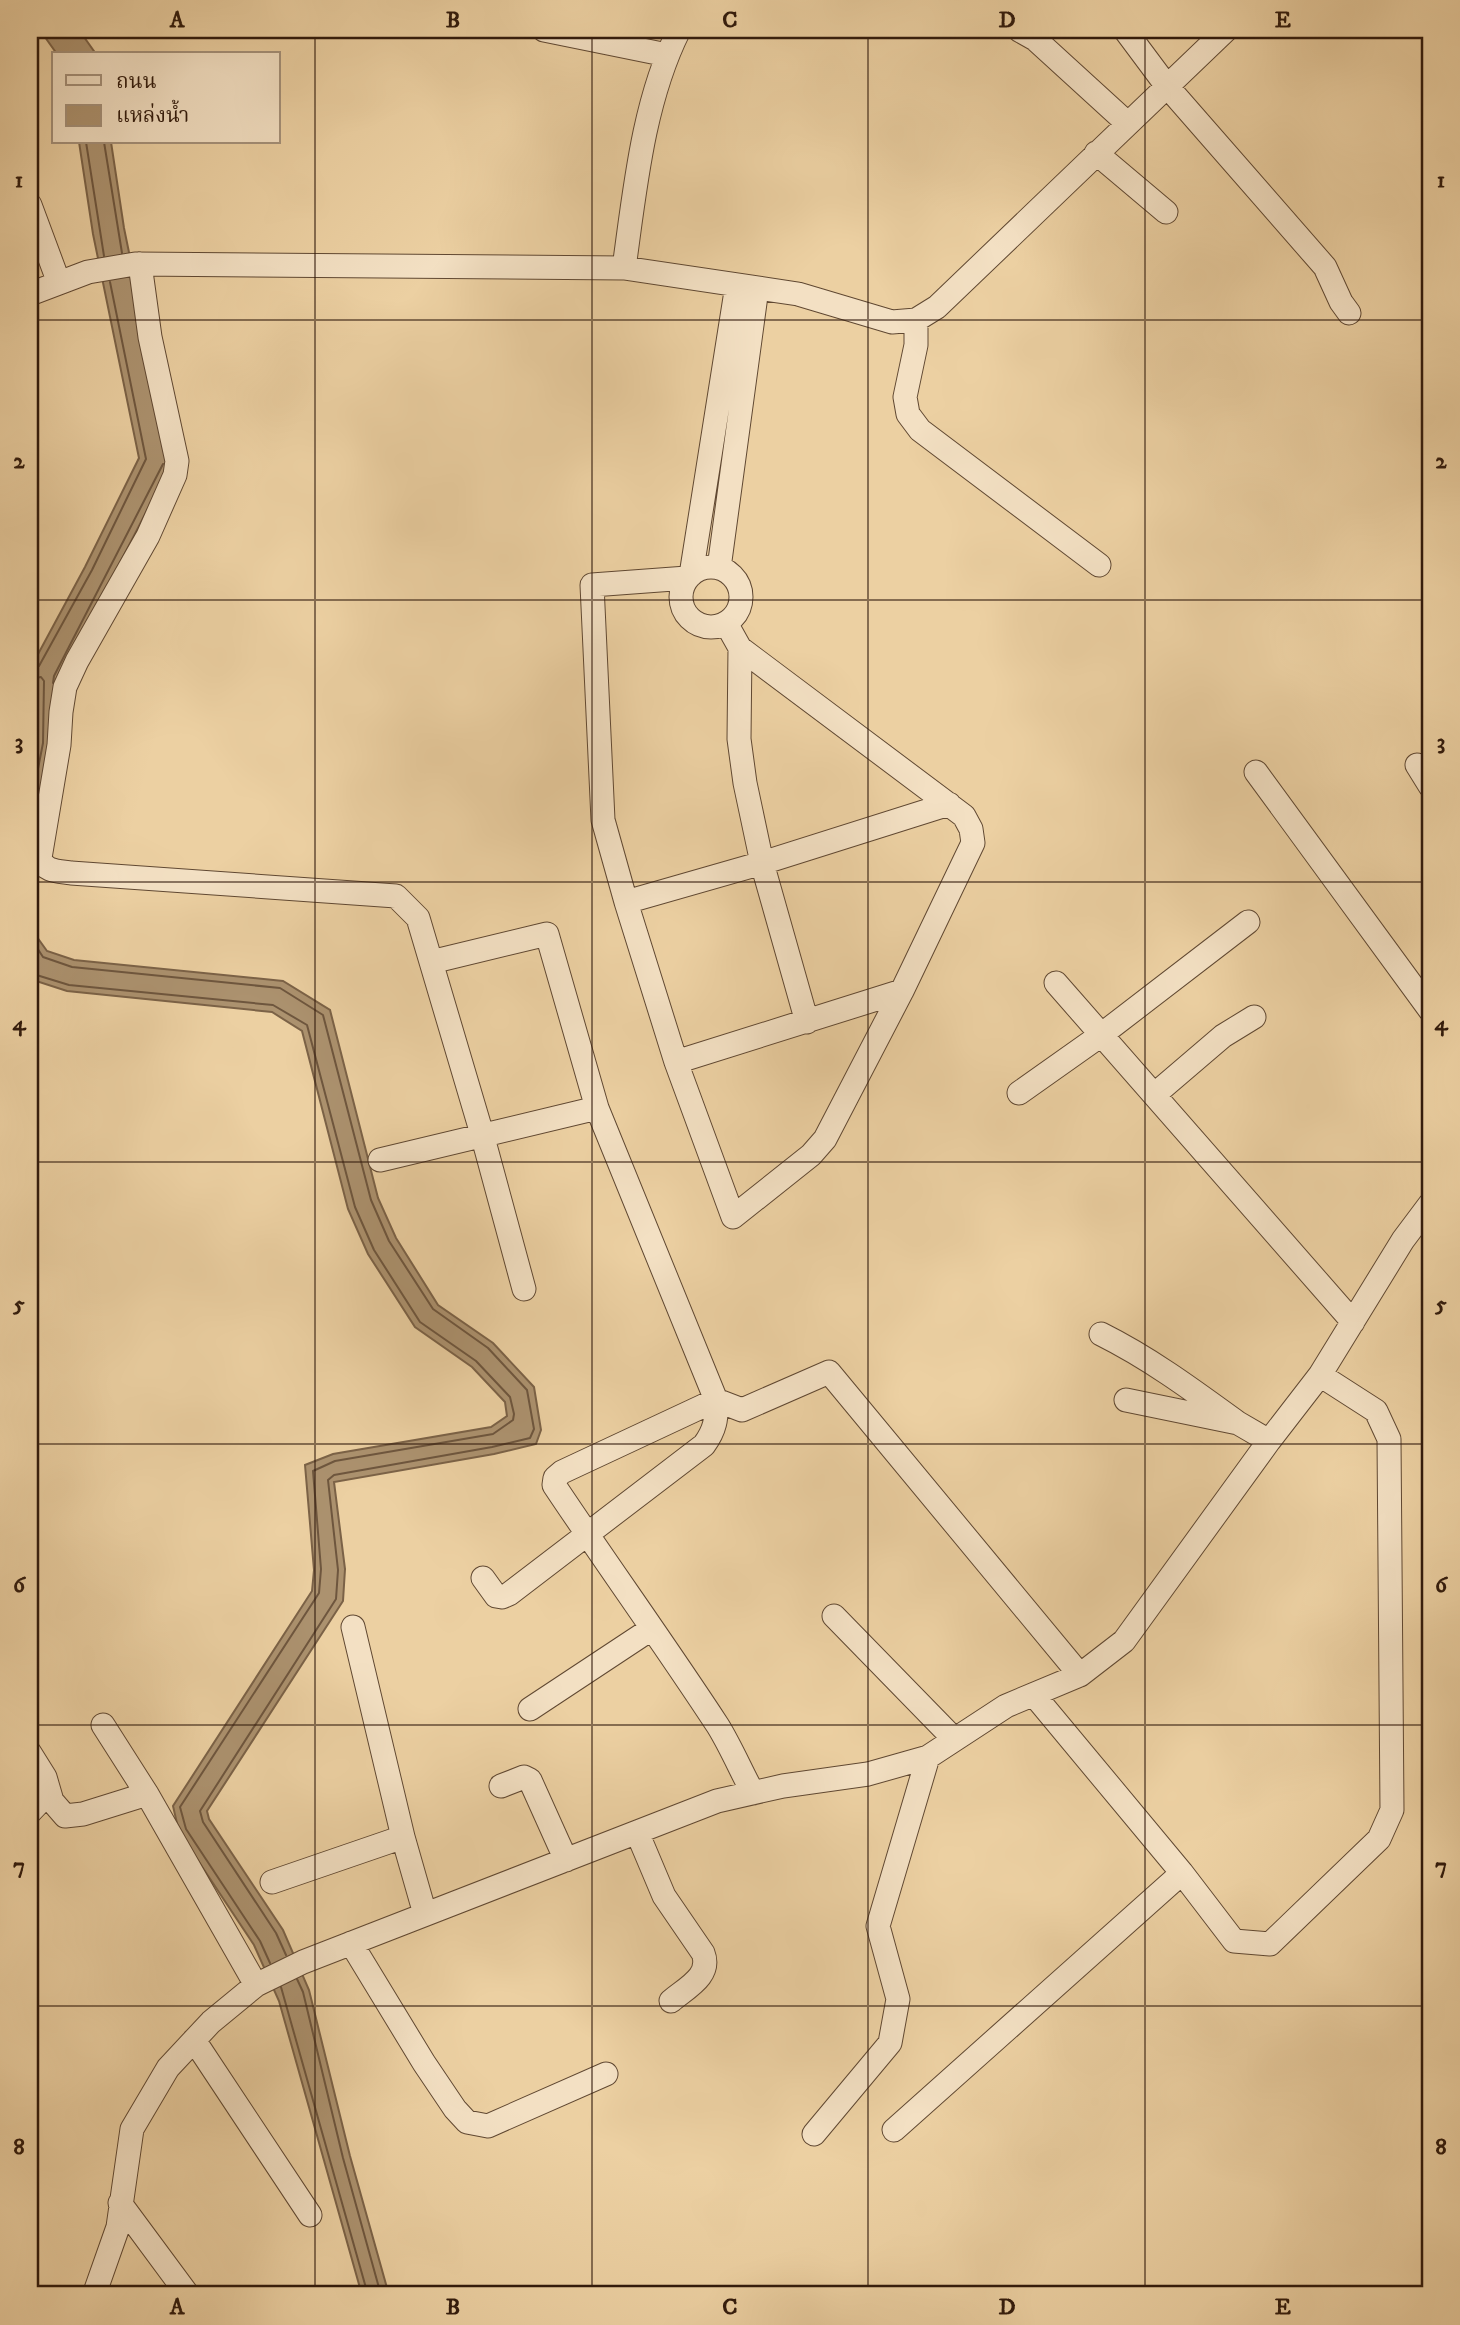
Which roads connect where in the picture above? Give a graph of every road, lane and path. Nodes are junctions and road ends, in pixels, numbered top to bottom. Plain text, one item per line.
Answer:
1 (544, 30) edge
2 (680, 30) edge
3 (1019, 30) edge
4 (1125, 30) edge
5 (1226, 30) edge
6 (581, 33) edge
7 (667, 55) junction
8 (1166, 85) junction
9 (1127, 123) junction
10 (1096, 153) junction
11 (30, 205) edge
12 (1166, 212) dead end
13 (137, 264) junction
14 (624, 268) junction
15 (59, 283) junction
16 (747, 287) junction
17 (30, 294) edge
18 (1349, 313) dead end
19 (916, 320) junction
20 (1099, 565) dead end
21 (719, 568) junction
22 (689, 576) junction
23 (726, 623) junction
24 (740, 648) junction
25 (1417, 765) dead end
26 (1256, 772) dead end
27 (1430, 786) edge
28 (949, 804) junction
29 (762, 863) junction
30 (626, 902) junction
31 (1248, 922) dead end
32 (430, 962) junction
33 (1056, 983) dead end
34 (902, 990) junction
35 (1430, 1010) edge
36 (1254, 1017) dead end
37 (807, 1022) junction
38 (1101, 1035) junction
39 (676, 1062) junction
40 (1020, 1093) dead end
41 (1154, 1095) junction
42 (597, 1108) junction
43 (482, 1134) junction
44 (380, 1160) dead end
45 (1430, 1205) edge
46 (524, 1289) dead end
47 (1353, 1322) junction
48 (1101, 1334) dead end
49 (1320, 1375) junction
50 (716, 1400) junction
51 (1126, 1400) dead end
52 (1238, 1423) junction
53 (1269, 1441) junction
54 (588, 1536) junction
55 (483, 1578) dead end
56 (834, 1616) dead end
57 (353, 1627) dead end
58 (650, 1629) junction
59 (1080, 1675) junction
60 (1034, 1695) junction
61 (530, 1709) dead end
62 (103, 1725) dead end
63 (954, 1739) junction
64 (30, 1753) edge
65 (928, 1757) junction
66 (501, 1786) dead end
67 (49, 1791) junction
68 (753, 1793) junction
69 (148, 1794) junction
70 (30, 1812) edge
71 (637, 1832) junction
72 (403, 1837) junction
73 (566, 1860) junction
74 (1182, 1873) junction
75 (272, 1882) dead end
76 (425, 1914) junction
77 (351, 1943) junction
78 (261, 1982) junction
79 (671, 2001) dead end
80 (194, 2040) junction
81 (606, 2074) dead end
82 (894, 2130) dead end
83 (814, 2134) dead end
84 (120, 2203) junction
85 (310, 2215) dead end
86 (94, 2295) edge
87 (188, 2295) edge

1 - 6 street
2 - 7 street
3 - 9 street
4 - 8 street
5 - 8 street
6 - 7 street
7 - 14 street
8 - 9 street
8 - 18 street
9 - 10 street
10 - 12 street
10 - 19 street
11 - 15 street
13 - 14 street
13 - 15 street
13 - 32 street
14 - 16 street
15 - 17 street
16 - 19 street
16 - 21 street
16 - 22 street
19 - 20 street
21 - 22 street
21 - 23 street
22 - 23 street
22 - 30 street
23 - 24 street
24 - 28 street
24 - 29 street
25 - 27 street
26 - 35 street
28 - 29 street
28 - 34 street
29 - 30 street
29 - 37 street
30 - 39 street
31 - 38 street
32 - 42 street
32 - 43 street
33 - 38 street
34 - 37 street
34 - 39 street
36 - 41 street
37 - 39 street
38 - 40 street
38 - 41 street
41 - 47 street
42 - 43 street
42 - 50 street
43 - 44 street
43 - 46 street
45 - 47 street
47 - 49 street
48 - 52 street
49 - 53 street
49 - 74 street
50 - 54 street
50 - 54 street
50 - 59 street
51 - 52 street
52 - 53 street
53 - 59 street
54 - 55 street
54 - 58 street
56 - 63 street
57 - 72 street
58 - 61 street
58 - 68 street
59 - 60 street
60 - 63 street
60 - 74 street
62 - 69 street
63 - 65 street
64 - 67 street
65 - 68 street
65 - 83 street
66 - 73 street
67 - 69 street
67 - 70 street
68 - 71 street
69 - 78 street
71 - 73 street
71 - 79 street
72 - 75 street
72 - 76 street
73 - 76 street
74 - 82 street
76 - 77 street
77 - 78 street
77 - 81 street
78 - 80 street
80 - 84 street
80 - 85 street
84 - 86 street
84 - 87 street

